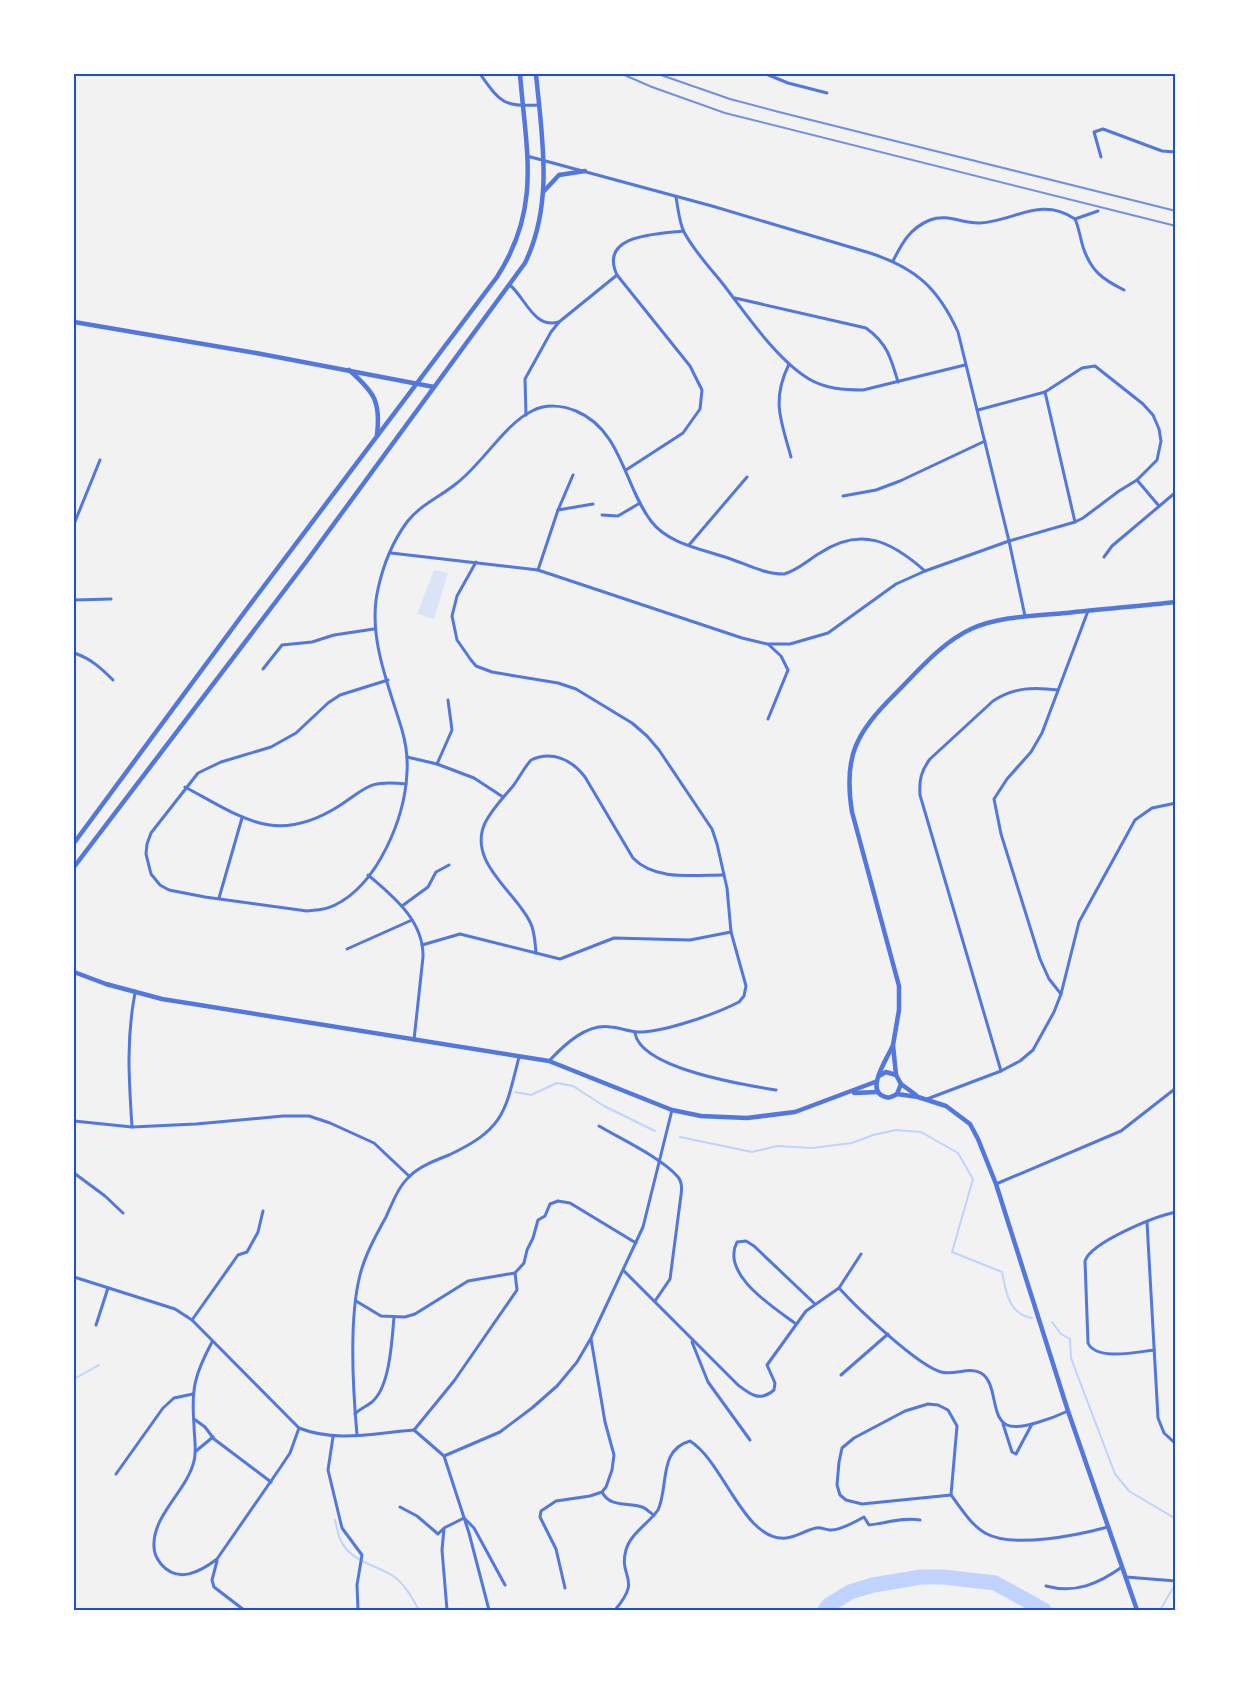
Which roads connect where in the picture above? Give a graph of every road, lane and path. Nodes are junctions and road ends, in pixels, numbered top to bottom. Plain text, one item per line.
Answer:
1 (480, 74) edge
2 (520, 74) edge
3 (536, 74) edge
4 (766, 74) edge
5 (827, 93) dead end
6 (538, 105) junction
7 (522, 106) junction
8 (1176, 152) edge
9 (527, 156) junction
10 (1101, 157) dead end
11 (544, 160) junction
12 (585, 171) junction
13 (544, 191) junction
14 (676, 197) junction
15 (1098, 211) dead end
16 (1075, 219) junction
17 (683, 231) junction
18 (893, 261) junction
19 (617, 275) junction
20 (510, 285) junction
21 (1124, 290) dead end
22 (734, 297) junction
23 (74, 322) edge
24 (559, 322) junction
25 (789, 364) junction
26 (966, 365) junction
27 (349, 370) junction
28 (898, 382) junction
29 (417, 383) junction
30 (434, 387) junction
31 (1045, 392) junction
32 (978, 410) junction
33 (526, 415) junction
34 (376, 437) junction
35 (985, 441) junction
36 (791, 457) dead end
37 (100, 460) dead end
38 (626, 470) junction
39 (573, 475) dead end
40 (747, 477) dead end
41 (1137, 480) junction
42 (1176, 492) edge
43 (843, 496) dead end
44 (640, 503) junction
45 (592, 504) dead end
46 (1159, 506) junction
47 (558, 510) junction
48 (602, 515) dead end
49 (1075, 522) junction
50 (74, 524) edge
51 (1009, 541) junction
52 (688, 545) junction
53 (391, 553) junction
54 (1104, 557) dead end
55 (476, 562) junction
56 (538, 570) junction
57 (925, 570) junction
58 (111, 599) dead end
59 (74, 600) edge
60 (1176, 602) edge
61 (1088, 611) junction
62 (1024, 616) junction
63 (374, 629) junction
64 (767, 644) junction
65 (74, 653) edge
66 (263, 669) dead end
67 (113, 680) dead end
68 (388, 680) junction
69 (1059, 690) junction
70 (448, 700) dead end
71 (768, 719) dead end
72 (407, 757) junction
73 (436, 764) junction
74 (406, 784) junction
75 (186, 787) junction
76 (503, 797) junction
77 (1176, 802) edge
78 (242, 818) junction
79 (74, 843) edge
80 (449, 865) dead end
81 (74, 867) edge
82 (723, 874) junction
83 (368, 875) junction
84 (219, 898) junction
85 (402, 906) junction
86 (412, 920) junction
87 (731, 932) junction
88 (422, 945) junction
89 (347, 949) dead end
90 (536, 953) junction
91 (74, 972) edge
92 (135, 993) junction
93 (1061, 994) junction
94 (635, 1033) junction
95 (414, 1040) junction
96 (893, 1045) junction
97 (519, 1057) junction
98 (549, 1061) junction
99 (1001, 1071) junction
100 (896, 1075) junction
101 (879, 1076) junction
102 (876, 1082) junction
103 (901, 1084) junction
104 (1176, 1088) edge
105 (776, 1090) dead end
106 (878, 1092) junction
107 (897, 1094) junction
108 (918, 1096) junction
109 (837, 1098) junction
110 (927, 1099) junction
111 (672, 1110) junction
112 (74, 1121) edge
113 (599, 1126) dead end
114 (132, 1127) junction
115 (659, 1162) junction
116 (74, 1173) edge
117 (409, 1176) junction
118 (996, 1184) junction
119 (263, 1211) dead end
120 (1176, 1212) edge
121 (123, 1213) dead end
122 (1147, 1222) junction
123 (637, 1243) junction
124 (861, 1254) dead end
125 (624, 1271) junction
126 (515, 1273) junction
127 (74, 1277) edge
128 (108, 1288) junction
129 (839, 1288) junction
130 (356, 1301) junction
131 (655, 1301) junction
132 (815, 1304) junction
133 (394, 1317) junction
134 (192, 1320) junction
135 (796, 1324) junction
136 (96, 1325) dead end
137 (888, 1334) junction
138 (591, 1338) junction
139 (692, 1340) junction
140 (212, 1342) junction
141 (1154, 1350) junction
142 (841, 1375) dead end
143 (193, 1394) junction
144 (1068, 1411) junction
145 (355, 1414) junction
146 (193, 1418) junction
147 (1003, 1422) junction
148 (1033, 1423) junction
149 (299, 1428) junction
150 (414, 1430) junction
151 (357, 1435) junction
152 (213, 1437) junction
153 (333, 1437) junction
154 (750, 1440) dead end
155 (1176, 1444) edge
156 (195, 1451) junction
157 (444, 1456) junction
158 (116, 1474) dead end
159 (271, 1482) junction
160 (602, 1492) junction
161 (951, 1495) junction
162 (400, 1507) dead end
163 (654, 1515) junction
164 (464, 1518) junction
165 (920, 1520) dead end
166 (1108, 1527) junction
167 (444, 1528) junction
168 (217, 1559) junction
169 (1122, 1567) junction
170 (1126, 1577) junction
171 (1176, 1581) edge
172 (505, 1585) dead end
173 (1046, 1586) dead end
174 (565, 1588) dead end
175 (244, 1611) edge
176 (358, 1611) edge
177 (447, 1611) edge
178 (489, 1611) edge
179 (615, 1611) edge
180 (1137, 1611) edge

1 - 7 street
2 - 7 street
3 - 6 street
4 - 5 street
6 - 7 street
6 - 11 street
7 - 9 street
8 - 10 street
9 - 11 street
9 - 29 street
11 - 12 street
11 - 13 street
12 - 13 street
12 - 14 street
13 - 20 street
14 - 17 street
14 - 18 street
15 - 16 street
16 - 18 street
16 - 21 street
17 - 19 street
17 - 22 street
18 - 26 street
19 - 24 street
19 - 38 street
20 - 24 street
20 - 30 street
22 - 25 street
22 - 28 street
23 - 27 street
24 - 33 street
25 - 28 street
25 - 36 street
26 - 28 street
26 - 32 street
27 - 29 street
27 - 34 street
29 - 30 street
29 - 34 street
30 - 81 street
31 - 32 street
31 - 41 street
31 - 49 street
32 - 35 street
33 - 38 street
33 - 53 street
34 - 79 street
35 - 43 street
35 - 51 street
37 - 50 street
38 - 44 street
39 - 47 street
40 - 52 street
41 - 46 street
41 - 49 street
42 - 46 street
44 - 48 street
44 - 52 street
45 - 47 street
46 - 54 street
47 - 56 street
49 - 51 street
51 - 57 street
51 - 62 street
52 - 57 street
53 - 55 street
53 - 63 street
55 - 56 street
55 - 82 street
56 - 64 street
57 - 64 street
58 - 59 street
60 - 61 street
61 - 62 street
61 - 69 street
62 - 96 street
63 - 66 street
63 - 68 street
64 - 71 street
65 - 67 street
68 - 72 street
68 - 75 street
69 - 93 street
69 - 99 street
70 - 73 street
72 - 73 street
72 - 74 street
73 - 76 street
74 - 78 street
74 - 83 street
75 - 78 street
75 - 84 street
76 - 82 street
76 - 90 street
77 - 93 street
78 - 84 street
80 - 85 street
82 - 87 street
83 - 84 street
83 - 85 street
85 - 86 street
86 - 88 street
86 - 89 street
87 - 90 street
87 - 94 street
88 - 90 street
88 - 95 street
91 - 92 street
92 - 95 street
92 - 114 street
93 - 99 street
94 - 98 street
94 - 105 street
95 - 97 street
96 - 100 street
96 - 101 street
97 - 98 street
97 - 117 street
98 - 111 street
99 - 110 street
100 - 101 street
100 - 103 street
101 - 102 street
102 - 106 street
102 - 109 street
103 - 107 street
103 - 108 street
104 - 118 street
106 - 107 street
106 - 109 street
107 - 108 street
108 - 110 street
109 - 111 street
110 - 118 street
111 - 115 street
112 - 114 street
113 - 115 street
114 - 117 street
115 - 123 street
115 - 131 street
116 - 121 street
117 - 130 street
118 - 144 street
119 - 134 street
120 - 122 street
122 - 141 street
122 - 141 street
123 - 125 street
123 - 126 street
124 - 129 street
125 - 131 street
125 - 138 street
126 - 133 street
126 - 150 street
127 - 128 street
128 - 134 street
128 - 136 street
129 - 132 street
129 - 137 street
130 - 133 street
130 - 145 street
131 - 139 street
132 - 135 street
132 - 135 street
133 - 145 street
134 - 140 street
135 - 139 street
137 - 142 street
137 - 147 street
138 - 157 street
138 - 160 street
139 - 154 street
140 - 143 street
140 - 149 street
141 - 155 street
143 - 146 street
143 - 158 street
144 - 148 street
144 - 166 street
145 - 151 street
146 - 152 street
146 - 156 street
147 - 148 street
147 - 148 street
149 - 153 street
149 - 159 street
150 - 151 street
150 - 157 street
151 - 153 street
152 - 156 street
152 - 159 street
153 - 176 street
156 - 168 street
157 - 164 street
159 - 168 street
160 - 163 street
160 - 174 street
161 - 161 street
161 - 166 street
162 - 167 street
163 - 165 street
163 - 179 street
164 - 167 street
164 - 172 street
164 - 178 street
166 - 169 street
167 - 177 street
168 - 175 street
169 - 170 street
169 - 173 street
170 - 171 street
170 - 180 street

